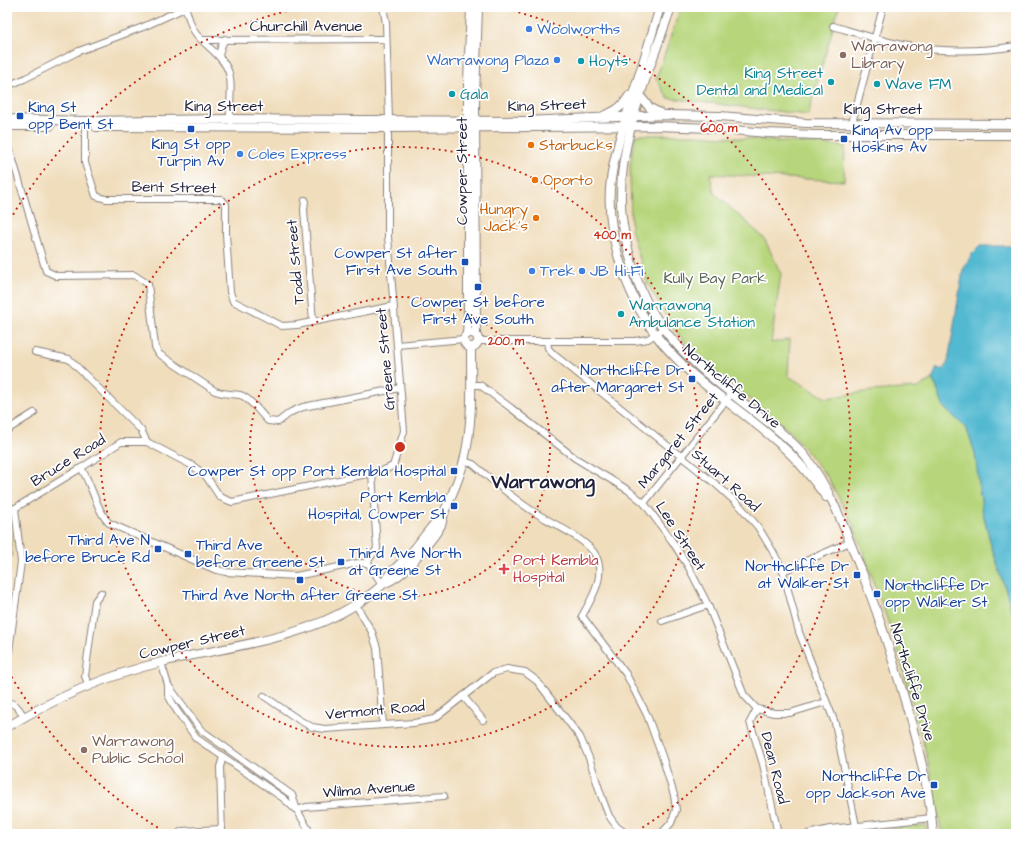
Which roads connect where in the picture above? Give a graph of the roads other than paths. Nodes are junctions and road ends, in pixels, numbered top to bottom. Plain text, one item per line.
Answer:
1 (186, 7) edge
2 (383, 7) edge
3 (471, 7) edge
4 (478, 7) edge
5 (660, 7) edge
6 (671, 7) edge
7 (883, 7) edge
8 (833, 26) dead end
9 (874, 38) junction
10 (225, 39) junction
11 (386, 39) junction
12 (203, 40) junction
13 (1016, 46) edge
14 (219, 56) junction
15 (636, 85) junction
16 (7, 86) edge
17 (640, 96) junction
18 (664, 114) junction
19 (630, 116) junction
20 (598, 118) junction
21 (7, 119) edge
22 (230, 119) junction
23 (852, 123) junction
24 (388, 124) junction
25 (472, 124) junction
26 (1016, 124) edge
27 (7, 126) edge
28 (244, 126) junction
29 (85, 127) junction
30 (631, 127) junction
31 (622, 128) junction
32 (872, 135) junction
33 (1016, 135) edge
34 (10, 150) dead end
35 (305, 200) dead end
36 (393, 306) junction
37 (313, 321) junction
38 (663, 329) junction
39 (656, 335) junction
40 (466, 337) junction
41 (477, 338) junction
42 (547, 341) junction
43 (397, 345) junction
44 (471, 347) junction
45 (35, 352) dead end
46 (471, 385) junction
47 (400, 388) junction
48 (732, 394) junction
49 (726, 400) junction
50 (34, 413) dead end
51 (7, 430) edge
52 (147, 442) junction
53 (682, 457) junction
54 (464, 461) junction
55 (81, 468) junction
56 (372, 473) junction
57 (644, 503) junction
58 (15, 508) junction
59 (7, 513) edge
60 (443, 515) junction
61 (428, 531) junction
62 (850, 542) junction
63 (426, 547) junction
64 (408, 557) junction
65 (368, 563) junction
66 (783, 571) junction
67 (382, 584) junction
68 (101, 593) dead end
69 (356, 605) junction
70 (708, 605) junction
71 (662, 621) dead end
72 (161, 662) junction
73 (7, 666) edge
74 (168, 685) junction
75 (89, 686) junction
76 (264, 696) dead end
77 (463, 696) junction
78 (7, 702) edge
79 (826, 702) junction
80 (757, 709) junction
81 (24, 717) junction
82 (483, 720) dead end
83 (383, 725) junction
84 (7, 727) edge
85 (223, 757) junction
86 (444, 796) dead end
87 (296, 810) junction
88 (932, 818) junction
89 (856, 826) junction
90 (222, 832) edge
91 (178, 834) edge
92 (311, 834) edge
93 (627, 834) edge
94 (660, 834) edge
95 (778, 834) edge
96 (808, 834) edge
97 (933, 834) edge

1 - 12 street
1 - 16 street
2 - 11 street, Greene Street
3 - 25 main road, Cowper Street
4 - 25 main road, Cowper Street
5 - 15 main road, Northcliffe Drive
6 - 17 main road, Northcliffe Drive
7 - 9 street
8 - 9 street
9 - 13 street
9 - 23 street
10 - 11 street, Churchill Avenue
10 - 12 street, Churchill Avenue
10 - 14 street
11 - 24 street, Greene Street
12 - 14 street
14 - 22 street
15 - 19 main road, Northcliffe Drive
15 - 20 main road
17 - 18 main road
17 - 19 main road, Northcliffe Drive
18 - 19 main road, King Street
18 - 23 main road, King Street
19 - 20 main road, King Street
19 - 30 main road, Northcliffe Drive
19 - 31 main road, Northcliffe Drive
20 - 25 main road, King Street
21 - 22 main road, King Street
22 - 24 main road, King Street
22 - 28 street
23 - 26 main road, King Street
23 - 32 street
24 - 25 main road, King Street
24 - 28 main road, King Street
24 - 36 street, Greene Street
25 - 31 main road, King Street
25 - 40 main road, Cowper Street
25 - 41 main road, Cowper Street
27 - 29 main road, King Street
28 - 29 main road, King Street
29 - 37 street, Bent Street
30 - 31 main road, King Street
30 - 32 main road, King Street
30 - 38 main road, Northcliffe Drive
31 - 39 main road, Northcliffe Drive
32 - 33 main road, King Street
34 - 47 street
35 - 37 street, Todd Street
36 - 37 street, Bent Street
36 - 43 street, Greene Street
38 - 39 street
38 - 48 main road, Northcliffe Drive
39 - 42 street
39 - 49 main road, Northcliffe Drive
40 - 41 main road
40 - 43 street
40 - 44 main road
41 - 42 street
41 - 44 main road
42 - 53 street, Stuart Road
43 - 47 street, Greene Street
44 - 46 main road, Cowper Street
45 - 52 street
46 - 54 main road, Cowper Street
46 - 57 street, Lee Street
47 - 56 street, Greene Street
48 - 49 street, Margaret Street
48 - 62 main road, Northcliffe Drive
49 - 53 street, Margaret Street
49 - 62 main road, Northcliffe Drive
50 - 51 street
52 - 55 street, Bruce Road
52 - 56 street
53 - 57 street, Margaret Street
53 - 66 street, Stuart Road
54 - 60 main road, Cowper Street
54 - 94 street
55 - 58 street, Bruce Road
55 - 65 street
56 - 65 street
57 - 70 street, Lee Street
58 - 59 street, Bruce Road
58 - 73 street
60 - 61 main road, Cowper Street
60 - 63 main road, Cowper Street
61 - 63 main road
61 - 64 main road, Cowper Street
62 - 66 street
62 - 88 main road, Northcliffe Drive
63 - 64 main road
63 - 67 main road, Cowper Street
64 - 67 main road, Cowper Street
65 - 67 street
66 - 79 street, Stuart Road
67 - 69 main road, Cowper Street
68 - 75 street
69 - 72 main road, Cowper Street
69 - 83 street
70 - 71 street
70 - 80 street, Lee Street
72 - 74 street
72 - 75 main road, Cowper Street
74 - 85 street
74 - 87 street
75 - 81 main road, Cowper Street
76 - 83 street, Vermont Road
77 - 82 street
77 - 83 street, Vermont Road
77 - 93 street, Vermont Road
78 - 81 street
79 - 80 street
79 - 89 street, Stuart Road
80 - 95 street, Dean Road
81 - 84 main road, Cowper Street
85 - 87 street
85 - 90 street
86 - 87 street, Wilma Avenue
87 - 92 street
88 - 89 street
88 - 97 main road, Northcliffe Drive
89 - 96 street
90 - 91 street

